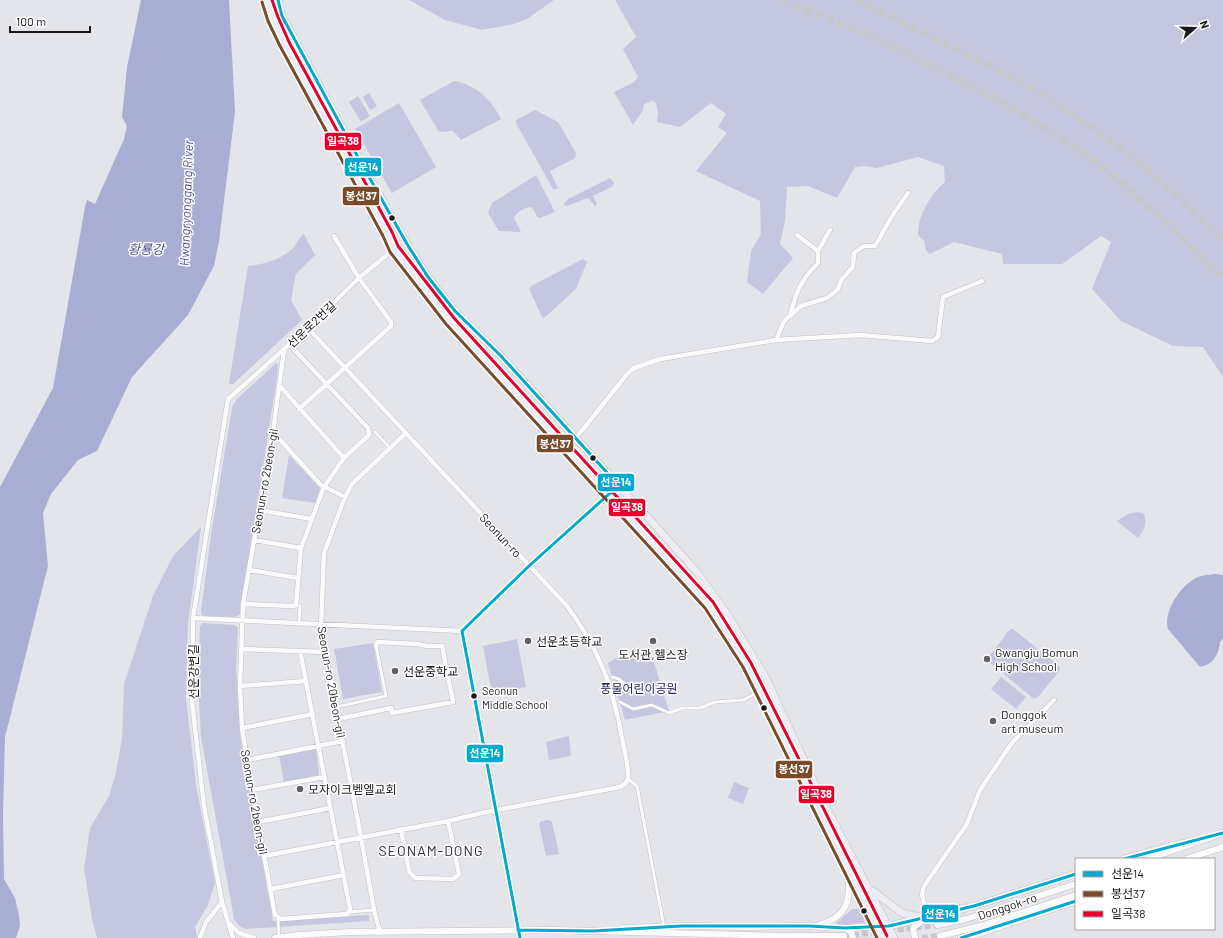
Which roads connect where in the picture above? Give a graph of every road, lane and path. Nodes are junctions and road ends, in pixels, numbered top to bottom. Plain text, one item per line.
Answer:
1 (267, 0) edge
2 (278, 0) edge
3 (908, 193) dead end
4 (830, 230) dead end
5 (797, 235) dead end
6 (334, 236) dead end
7 (394, 249) junction
8 (818, 251) junction
9 (359, 278) junction
10 (982, 281) dead end
11 (790, 316) junction
12 (308, 328) junction
13 (776, 340) junction
14 (289, 344) junction
15 (284, 350) junction
16 (345, 367) junction
17 (327, 383) junction
18 (278, 385) junction
19 (228, 399) joint
20 (299, 409) junction
21 (273, 432) junction
22 (375, 432) dead end
23 (406, 433) junction
24 (576, 438) junction
25 (390, 448) junction
26 (565, 448) junction
27 (344, 458) junction
28 (324, 487) junction
29 (621, 488) junction
30 (609, 494) junction
31 (345, 498) junction
32 (258, 510) junction
33 (312, 519) junction
34 (254, 540) junction
35 (301, 548) junction
36 (529, 566) junction
37 (249, 570) junction
38 (298, 578) junction
39 (243, 604) junction
40 (300, 605) dead end
41 (193, 618) junction
42 (242, 622) junction
43 (299, 624) junction
44 (321, 625) junction
45 (462, 631) junction
46 (376, 646) joint
47 (241, 649) junction
48 (300, 652) junction
49 (325, 652) junction
50 (612, 677) dead end
51 (306, 681) junction
52 (626, 685) dead end
53 (240, 686) junction
54 (754, 694) dead end
55 (1054, 700) dead end
56 (620, 702) dead end
57 (336, 707) junction
58 (313, 714) junction
59 (338, 719) junction
60 (242, 728) junction
61 (343, 741) junction
62 (319, 746) junction
63 (247, 760) junction
64 (324, 777) junction
65 (628, 779) junction
66 (252, 790) junction
67 (330, 808) junction
68 (494, 810) junction
69 (448, 821) junction
70 (258, 822) junction
71 (401, 829) junction
72 (1223, 834) edge
73 (361, 837) junction
74 (1200, 840) junction
75 (337, 842) junction
76 (1223, 847) edge
77 (1203, 854) junction
78 (264, 856) junction
79 (1128, 858) edge
80 (1151, 858) edge
81 (1189, 858) edge
82 (1195, 858) edge
83 (848, 866) junction
84 (1075, 874) edge
85 (344, 875) junction
86 (1075, 884) edge
87 (869, 887) junction
88 (271, 889) junction
89 (1075, 895) edge
90 (222, 902) junction
91 (1075, 902) edge
92 (374, 910) junction
93 (349, 912) junction
94 (226, 917) junction
95 (927, 917) junction
96 (278, 918) junction
97 (937, 925) tunnel mouth
98 (809, 926) junction
99 (889, 926) junction
100 (664, 927) junction
101 (878, 927) junction
102 (845, 928) junction
103 (518, 930) junction
104 (593, 930) junction
105 (380, 932) junction
106 (844, 936) dead end
107 (940, 936) dead end
108 (200, 938) edge
109 (233, 938) edge
110 (254, 938) edge
111 (277, 938) edge
112 (520, 938) edge
113 (853, 938) edge
114 (883, 938) edge
115 (894, 938) edge
116 (915, 938) edge
117 (961, 938) edge

1 - 7 main road
2 - 24 main road
3 - 11 street
4 - 8 street
5 - 8 street
6 - 9 street
7 - 9 street, 선운로2번길
7 - 26 main road
8 - 11 street
9 - 12 street, 선운로2번길
9 - 16 street
10 - 13 street
11 - 13 street
12 - 14 street, 선운로2번길
12 - 16 street, Seonun-ro
13 - 24 street
14 - 15 street, 선운로2번길
14 - 17 street
15 - 18 street, Seonun-ro 2beon-gil
15 - 19 street, 선운로2번길
16 - 17 street
16 - 23 street, Seonun-ro
17 - 20 street
17 - 27 street
18 - 20 street
18 - 21 street, Seonun-ro 2beon-gil
19 - 41 street, 선운강변길
20 - 27 street
21 - 28 street
21 - 32 street, Seonun-ro 2beon-gil
22 - 25 street
23 - 25 street, Seonun-ro 20beon-gil
23 - 36 street, Seonun-ro
24 - 26 street
24 - 29 main road
25 - 31 street, Seonun-ro 20beon-gil
26 - 30 main road
27 - 28 street
28 - 31 street
28 - 33 street
29 - 30 street
29 - 87 main road
30 - 36 street
30 - 83 main road
31 - 44 street, Seonun-ro 20beon-gil
32 - 33 street
32 - 34 street, Seonun-ro 2beon-gil
33 - 35 street
34 - 35 street
34 - 37 street, Seonun-ro 2beon-gil
35 - 38 street
36 - 45 street
36 - 65 street, Seonun-ro
37 - 38 street
37 - 39 street, Seonun-ro 2beon-gil
38 - 39 street
39 - 42 street, Seonun-ro 2beon-gil
40 - 43 street
41 - 42 street
41 - 90 street, 선운강변길
42 - 43 street
42 - 47 street, Seonun-ro 2beon-gil
43 - 44 street
44 - 45 street
44 - 49 street, Seonun-ro 20beon-gil
45 - 68 street
46 - 57 street
46 - 59 street
47 - 48 street
47 - 53 street, Seonun-ro 2beon-gil
48 - 49 street
48 - 51 street
49 - 57 street, Seonun-ro 20beon-gil
50 - 52 street
51 - 53 street
51 - 58 street
53 - 60 street, Seonun-ro 2beon-gil
54 - 56 street
55 - 95 street
57 - 59 street, Seonun-ro 20beon-gil
58 - 60 street
58 - 62 street
59 - 61 street, Seonun-ro 20beon-gil
60 - 63 street, Seonun-ro 2beon-gil
61 - 62 street
61 - 73 street, Seonun-ro 20beon-gil
62 - 63 street
62 - 64 street
63 - 66 street, Seonun-ro 2beon-gil
64 - 66 street
64 - 67 street
65 - 68 street
65 - 100 street
66 - 70 street, Seonun-ro 2beon-gil
67 - 70 street
67 - 75 street
68 - 69 street
68 - 103 street
69 - 71 street
69 - 71 street
70 - 78 street, Seonun-ro 2beon-gil
71 - 73 street
72 - 74 main road
73 - 75 street
73 - 92 street, Seonun-ro 20beon-gil
74 - 79 main road
74 - 80 main road
75 - 78 street
75 - 85 street
76 - 77 main road
77 - 81 main road
77 - 82 main road
78 - 88 street, Seonun-ro 2beon-gil
83 - 98 main road
83 - 101 main road
84 - 95 main road
85 - 88 street
85 - 93 street
86 - 97 main road, Donggok-ro
87 - 95 main road
87 - 99 main road
88 - 96 street, Seonun-ro 2beon-gil
89 - 107 main road, Donggok-ro
90 - 94 street, 선운강변길
90 - 108 street
91 - 117 main road
92 - 93 street
92 - 105 street, Seonun-ro 20beon-gil
93 - 96 street
94 - 109 street, 선운강변길
94 - 110 street
95 - 99 main road
95 - 116 main road
96 - 111 street
98 - 100 main road
98 - 102 main road
99 - 101 main road
99 - 115 main road
100 - 104 main road
101 - 102 main road
101 - 114 main road
102 - 113 main road
103 - 104 main road
103 - 105 main road
103 - 112 street
104 - 106 main road
105 - 111 main road

